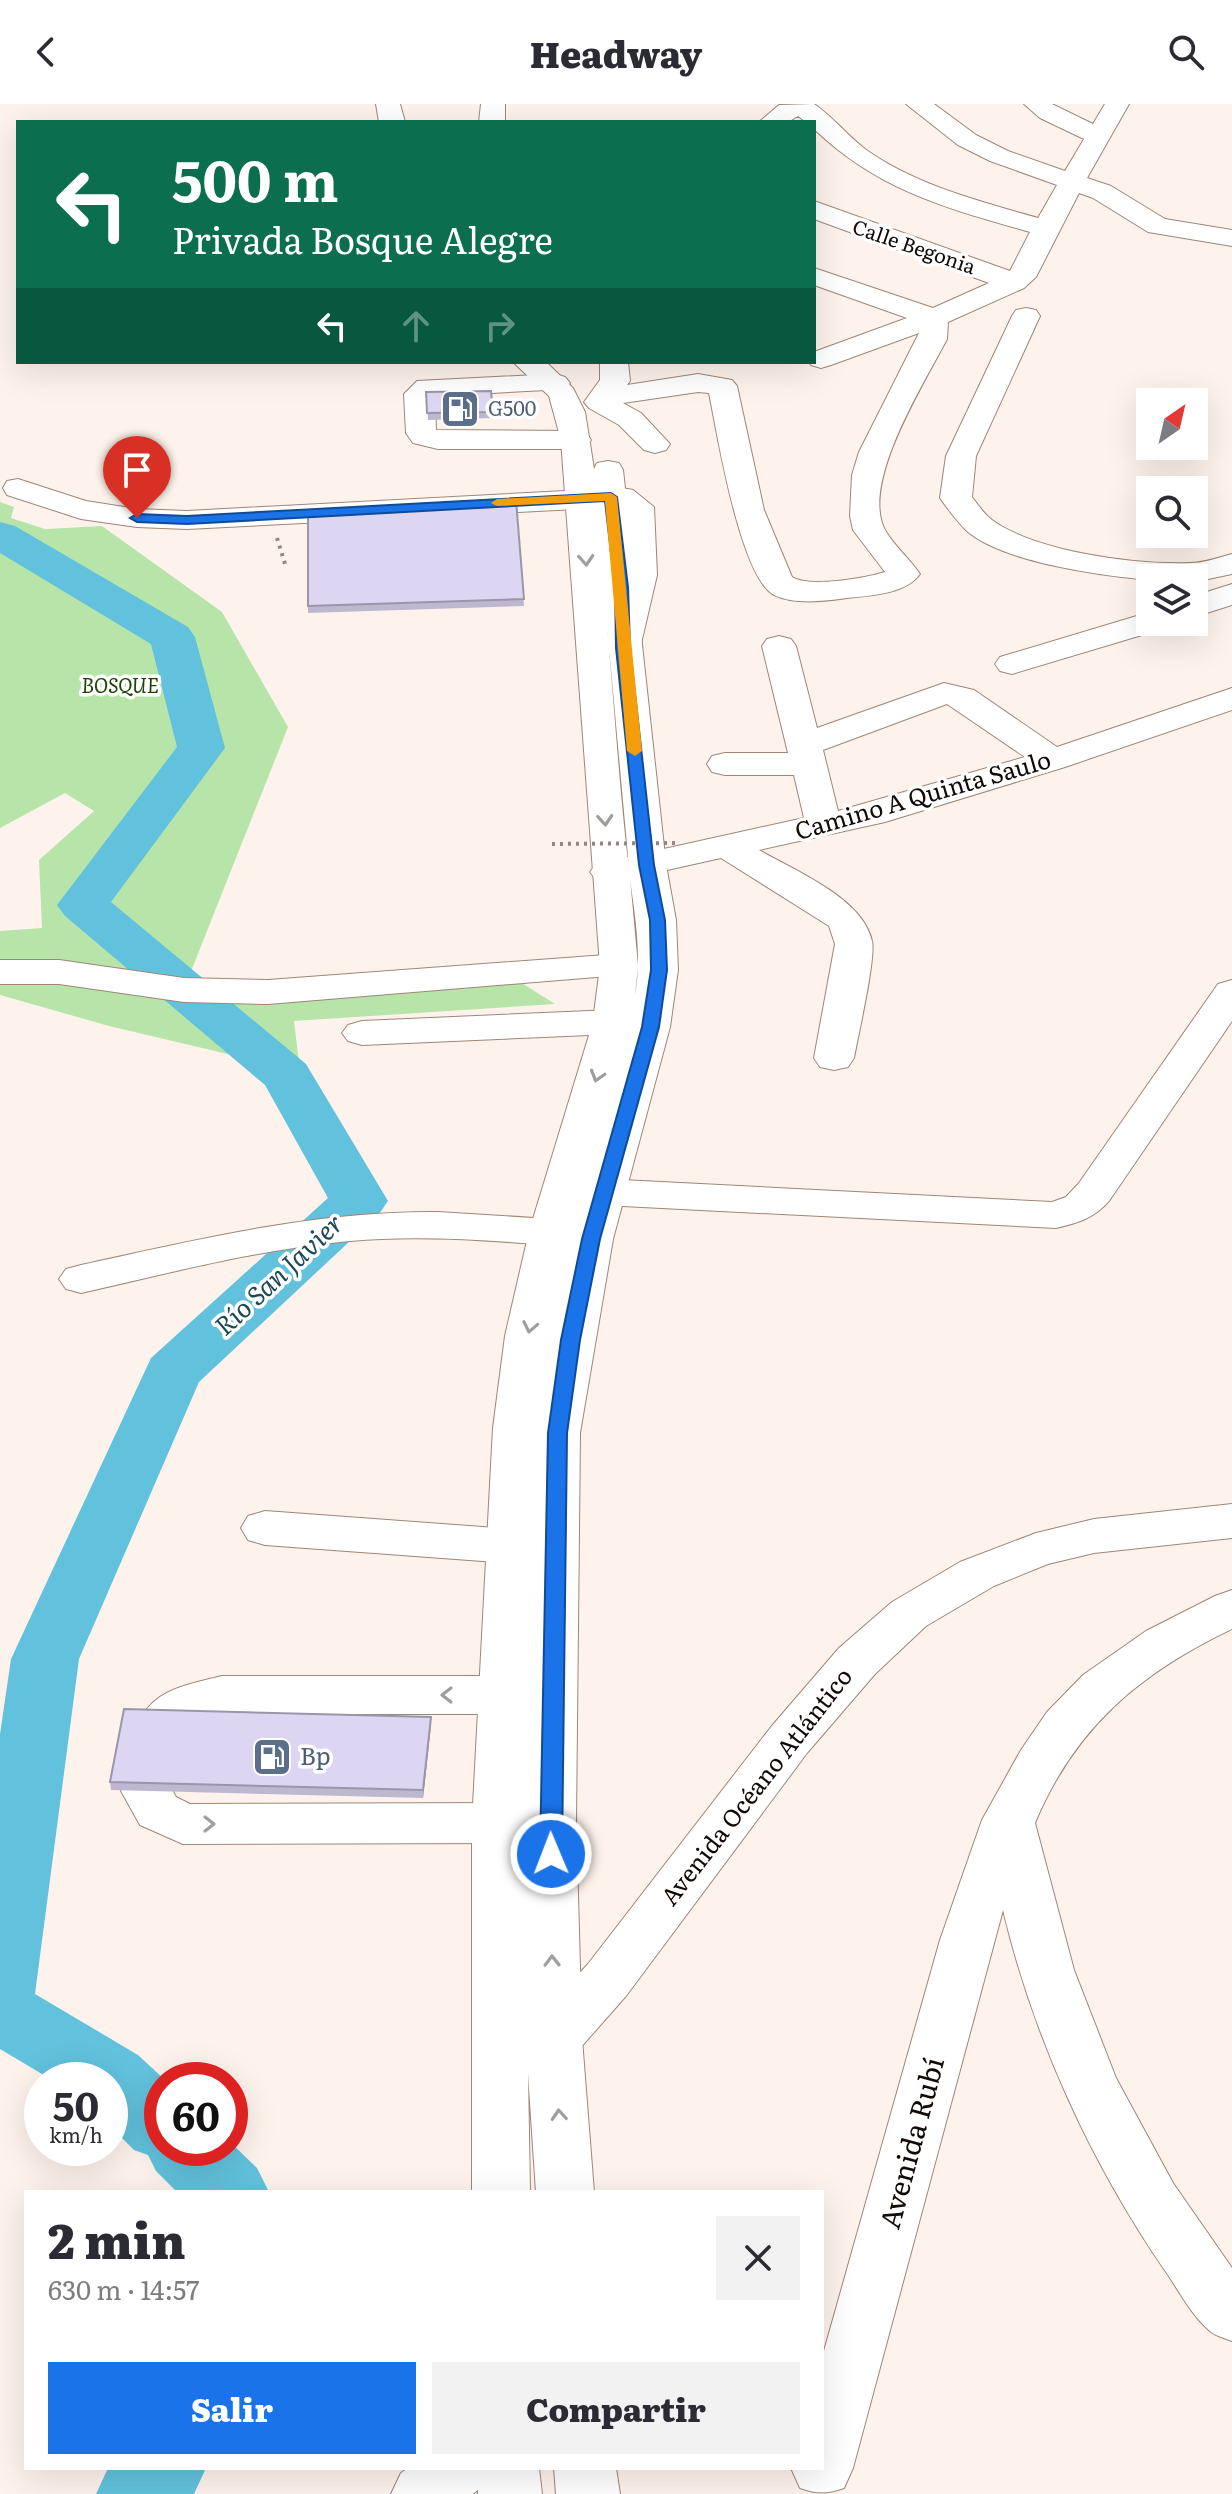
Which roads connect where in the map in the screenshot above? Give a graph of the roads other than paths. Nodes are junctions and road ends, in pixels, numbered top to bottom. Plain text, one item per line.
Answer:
1 (918, 104) edge
2 (1036, 104) edge
3 (1117, 104) edge
4 (762, 113) edge
5 (816, 120) edge
6 (816, 120) edge
7 (1099, 136) junction
8 (1073, 181) junction
9 (816, 210) edge
10 (1045, 228) junction
11 (1232, 238) edge
12 (816, 277) edge
13 (1014, 282) junction
14 (1026, 316) dead end
15 (934, 318) junction
16 (821, 359) dead end
17 (614, 364) edge
18 (547, 369) edge
19 (602, 400) junction
20 (576, 440) junction
21 (655, 444) dead end
22 (18, 488) dead end
23 (596, 498) junction
24 (1232, 564) edge
25 (1232, 594) edge
26 (1208, 602) edge
27 (1136, 626) edge
28 (779, 646) dead end
29 (1012, 664) dead end
30 (1232, 698) edge
31 (806, 755) junction
32 (1053, 760) junction
33 (725, 764) dead end
34 (824, 825) junction
35 (728, 847) junction
36 (643, 860) junction
37 (615, 919) junction
38 (657, 920) junction
39 (619, 966) junction
40 (0, 972) edge
41 (1232, 992) edge
42 (613, 1022) junction
43 (362, 1033) dead end
44 (834, 1058) dead end
45 (603, 1192) junction
46 (550, 1232) junction
47 (81, 1279) dead end
48 (1232, 1521) edge
49 (265, 1528) dead end
50 (510, 1546) junction
51 (1232, 1608) edge
52 (504, 1695) junction
53 (553, 1695) junction
54 (166, 1718) edge
55 (147, 1791) edge
56 (1008, 1820) junction
57 (550, 1823) junction
58 (498, 1824) junction
59 (554, 2039) junction
60 (498, 2048) junction
61 (501, 2190) edge
62 (565, 2190) edge
63 (1232, 2314) edge
64 (824, 2461) edge
65 (455, 2470) edge
66 (508, 2470) edge
67 (585, 2470) edge
68 (821, 2470) edge
69 (423, 2494) edge
70 (510, 2494) edge
71 (588, 2494) edge
72 (815, 2494) edge

1 - 8 street
2 - 7 street
3 - 7 street
4 - 6 street
5 - 10 street
7 - 8 street
8 - 10 street
8 - 11 street
9 - 13 street, Calle Begonia
10 - 13 street
12 - 15 street
13 - 15 street
14 - 24 street
15 - 16 street
15 - 19 street
17 - 19 street
18 - 19 street
18 - 20 street
18 - 20 street
19 - 21 street
19 - 23 street
20 - 23 street
22 - 23 street
23 -> 36 street
23 - 36 street
25 - 26 street
27 - 29 street
28 - 31 street
30 - 32 street, Camino A Quinta Saulo
31 - 32 street
31 - 33 street
31 - 34 street
32 - 34 street, Camino A Quinta Saulo
34 - 35 street, Camino A Quinta Saulo
35 - 36 street, Camino A Quinta Saulo
35 - 44 street
36 - 37 street
36 - 38 street
37 - 38 street
37 - 39 street
38 - 45 street
39 - 40 street
39 - 42 street
41 - 45 street
42 - 43 street
42 -> 46 street
45 - 53 street
46 - 47 street
46 -> 50 street
48 - 59 street, Avenida Océano Atlántico
49 - 50 street
50 - 52 street
51 - 56 street, Avenida Rubí
52 - 53 street
52 -> 54 street
52 - 58 street
53 - 57 street
55 -> 58 street
56 - 63 street
56 - 64 street, Avenida Rubí
57 - 58 street
59 -> 57 street
58 - 60 street
59 - 60 street
62 -> 59 street
60 - 61 street
65 - 69 street
66 - 70 street
67 - 71 street
68 - 72 street, Avenida Rubí

